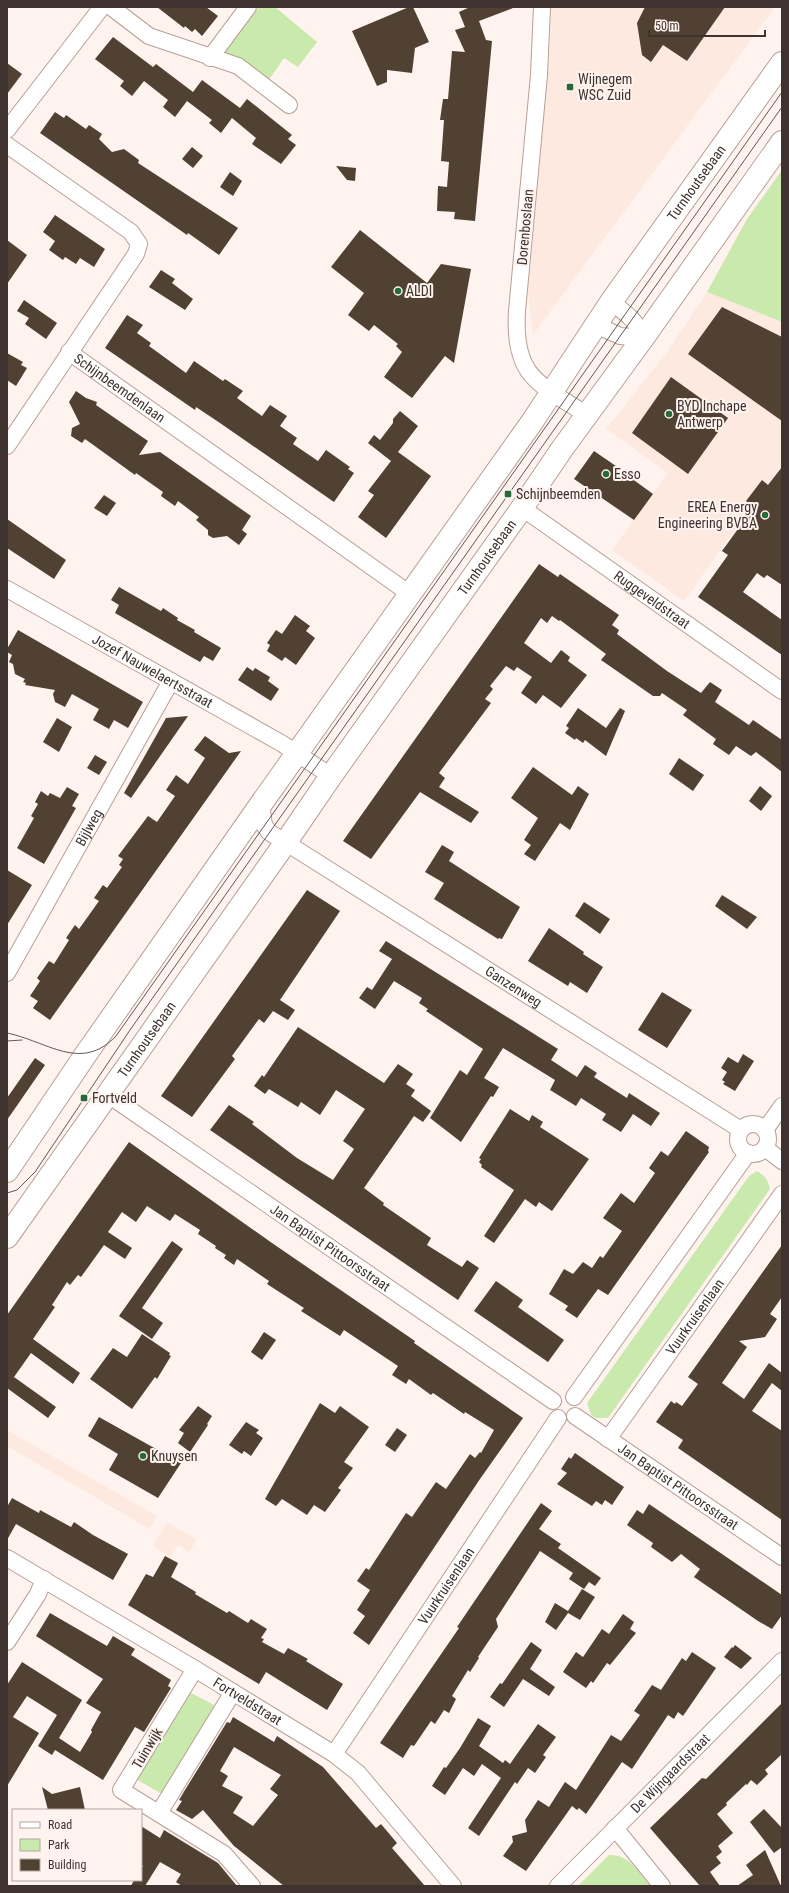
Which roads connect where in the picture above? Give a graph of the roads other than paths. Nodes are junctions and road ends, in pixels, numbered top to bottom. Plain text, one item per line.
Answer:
1 (102, 7) edge
2 (111, 7) edge
3 (248, 7) edge
4 (542, 7) edge
5 (210, 58) junction
6 (782, 63) edge
7 (289, 105) dead end
8 (7, 130) edge
9 (782, 142) edge
10 (7, 145) edge
11 (612, 302) junction
12 (596, 325) junction
13 (643, 338) junction
14 (69, 352) junction
15 (551, 392) junction
16 (587, 416) junction
17 (7, 446) edge
18 (522, 508) junction
19 (7, 590) edge
20 (410, 594) junction
21 (171, 681) junction
22 (782, 691) edge
23 (297, 753) junction
24 (330, 776) junction
25 (261, 804) junction
26 (286, 842) junction
27 (7, 973) edge
28 (107, 1094) junction
29 (782, 1106) edge
30 (741, 1130) junction
31 (765, 1130) junction
32 (765, 1148) junction
33 (748, 1153) junction
34 (782, 1161) edge
35 (7, 1171) edge
36 (782, 1194) edge
37 (7, 1237) edge
38 (574, 1397) junction
39 (553, 1400) junction
40 (575, 1416) junction
41 (558, 1418) junction
42 (608, 1439) junction
43 (782, 1557) edge
44 (7, 1558) edge
45 (44, 1579) junction
46 (7, 1642) edge
47 (782, 1661) edge
48 (195, 1669) junction
49 (233, 1692) junction
50 (334, 1754) junction
51 (159, 1813) junction
52 (615, 1828) junction
53 (252, 1886) edge
54 (453, 1886) edge
55 (558, 1886) edge
56 (662, 1886) edge

1 - 8 street
2 - 5 street
3 - 5 street
4 - 15 street, Dorenboslaan
5 - 7 street
6 - 11 main road, Turnhoutsebaan
9 - 13 main road, Turnhoutsebaan
10 - 14 street, Schijnbeemdenlaan
11 - 12 main road, Turnhoutsebaan
11 - 13 street
12 - 13 street
12 - 15 main road, Turnhoutsebaan
13 - 16 main road, Turnhoutsebaan
14 - 17 street
14 - 20 street, Schijnbeemdenlaan
15 - 16 street, Dorenboslaan
15 - 20 main road, Turnhoutsebaan
16 - 18 main road, Turnhoutsebaan
18 - 22 street, Ruggeveldstraat
18 - 24 main road, Turnhoutsebaan
19 - 21 street, Jozef Nauwelaertsstraat
20 - 23 main road, Turnhoutsebaan
21 - 23 street, Jozef Nauwelaertsstraat
21 - 27 street, Bijlweg
23 - 24 street
23 - 25 main road, Turnhoutsebaan
24 - 26 main road, Turnhoutsebaan
25 - 26 street
25 - 35 main road, Turnhoutsebaan
26 - 28 main road, Turnhoutsebaan
26 - 30 street, Ganzenweg
28 - 37 main road, Turnhoutsebaan
28 - 39 street, Jan Baptist Pittoorsstraat
29 - 31 street
30 - 31 street
30 - 33 street
31 - 32 street
32 - 33 street
32 - 34 street
33 - 38 street
36 - 42 street, Vuurkruisenlaan
38 - 39 street
38 - 40 street
39 - 41 street
40 - 41 street
40 - 42 street, Jan Baptist Pittoorsstraat
41 - 50 street, Vuurkruisenlaan
42 - 43 street, Jan Baptist Pittoorsstraat
44 - 45 street, Fortveldstraat
45 - 46 street
45 - 48 street, Fortveldstraat
47 - 52 street, De Wijngaardstraat
48 - 49 street, Fortveldstraat
48 - 51 street, Tuinwijk
49 - 50 street, Fortveldstraat
49 - 51 street
50 - 54 street, Fortveldstraat
51 - 53 street, Tuinwijk
52 - 55 street, De Wijngaardstraat
52 - 56 street

